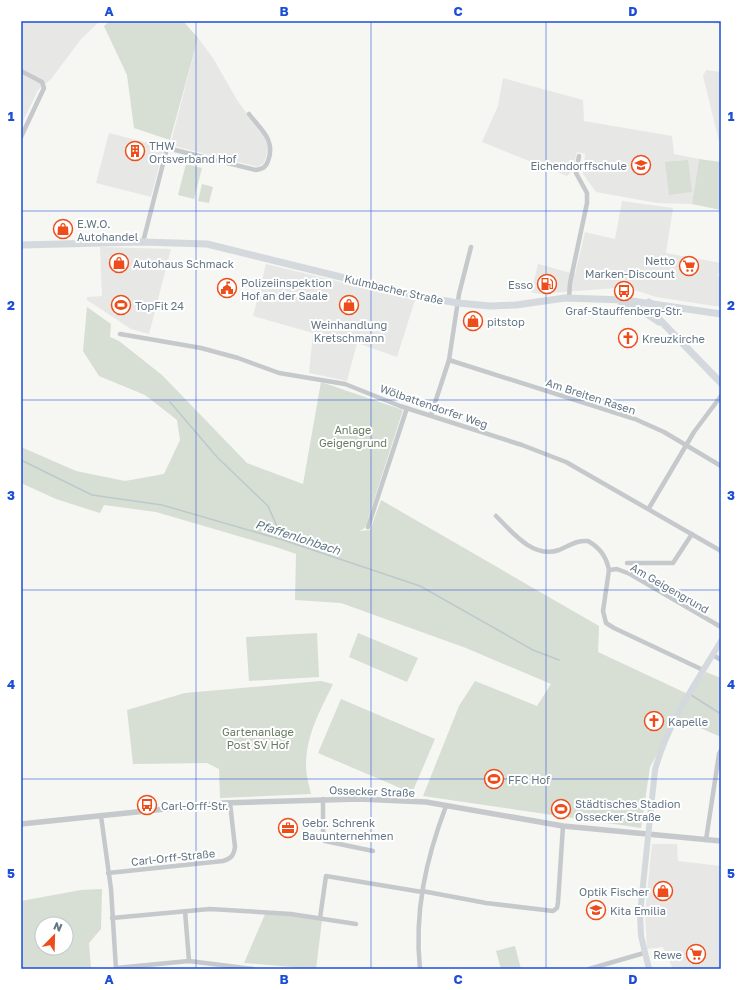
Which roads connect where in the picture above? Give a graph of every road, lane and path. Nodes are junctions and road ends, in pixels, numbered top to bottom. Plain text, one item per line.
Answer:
1 (21, 71) edge
2 (249, 114) dead end
3 (21, 137) edge
4 (579, 156) dead end
5 (142, 242) junction
6 (21, 246) edge
7 (471, 247) dead end
8 (569, 298) junction
9 (613, 299) junction
10 (649, 302) junction
11 (458, 303) junction
12 (721, 314) edge
13 (120, 334) dead end
14 (679, 339) junction
15 (448, 360) junction
16 (721, 383) edge
17 (721, 396) edge
18 (407, 408) junction
19 (431, 415) junction
20 (686, 445) junction
21 (721, 466) edge
22 (649, 508) junction
23 (496, 516) dead end
24 (368, 527) dead end
25 (692, 534) junction
26 (721, 551) edge
27 (627, 563) dead end
28 (608, 570) junction
29 (604, 617) junction
30 (603, 624) dead end
31 (721, 627) edge
32 (721, 641) edge
33 (713, 655) junction
34 (721, 660) edge
35 (703, 670) junction
36 (721, 750) edge
37 (323, 799) junction
38 (230, 803) junction
39 (446, 806) junction
40 (101, 816) junction
41 (21, 824) edge
42 (563, 826) junction
43 (647, 835) junction
44 (706, 840) junction
45 (721, 841) edge
46 (373, 851) dead end
47 (108, 873) junction
48 (422, 892) junction
49 (185, 911) junction
50 (112, 918) junction
51 (320, 918) junction
52 (356, 924) dead end
53 (644, 953) junction
54 (189, 961) junction
55 (116, 968) edge
56 (253, 969) edge
57 (420, 969) edge
58 (589, 969) edge
59 (649, 969) edge

1 - 3 street
2 - 5 street
4 - 8 street
5 - 6 main road, Kulmbacher Straße
5 - 11 main road, Kulmbacher Straße
7 - 11 street
8 - 9 main road, Kulmbacher Straße
8 - 11 main road, Kulmbacher Straße
9 - 10 main road, Kulmbacher Straße
9 - 14 main road
10 - 12 main road, Kulmbacher Straße
10 - 14 main road
11 - 15 street
13 - 18 street, Wölbattendorfer Weg
14 - 16 main road
15 - 19 street
15 - 20 street, Am Breiten Rasen
17 - 20 street
18 - 19 street, Wölbattendorfer Weg
18 - 24 street
19 - 22 street, Wölbattendorfer Weg
20 - 21 street, Am Breiten Rasen
20 - 22 street
22 - 25 street, Wölbattendorfer Weg
23 - 28 street
25 - 26 street, Wölbattendorfer Weg
25 - 27 street, Am Geigengrund
28 - 29 street
28 - 31 street, Am Geigengrund
29 - 30 street
29 - 35 street
32 - 33 main road
33 - 34 street
33 - 35 main road
35 - 43 main road
36 - 44 street
37 - 38 street, Ossecker Straße
37 - 39 street, Ossecker Straße
37 - 46 street
38 - 40 street, Ossecker Straße
38 - 47 street, Carl-Orff-Straße
39 - 42 street, Ossecker Straße
39 - 48 street
40 - 41 street, Ossecker Straße
40 - 47 street
42 - 43 street, Ossecker Straße
42 - 48 street
43 - 44 street, Ossecker Straße
43 - 53 main road
44 - 45 street, Ossecker Straße
47 - 50 street
48 - 51 street
48 - 57 street
49 - 50 street
49 - 51 street
49 - 54 street
50 - 55 street
51 - 52 street
53 - 58 street
53 - 59 main road
54 - 55 street
54 - 56 street

